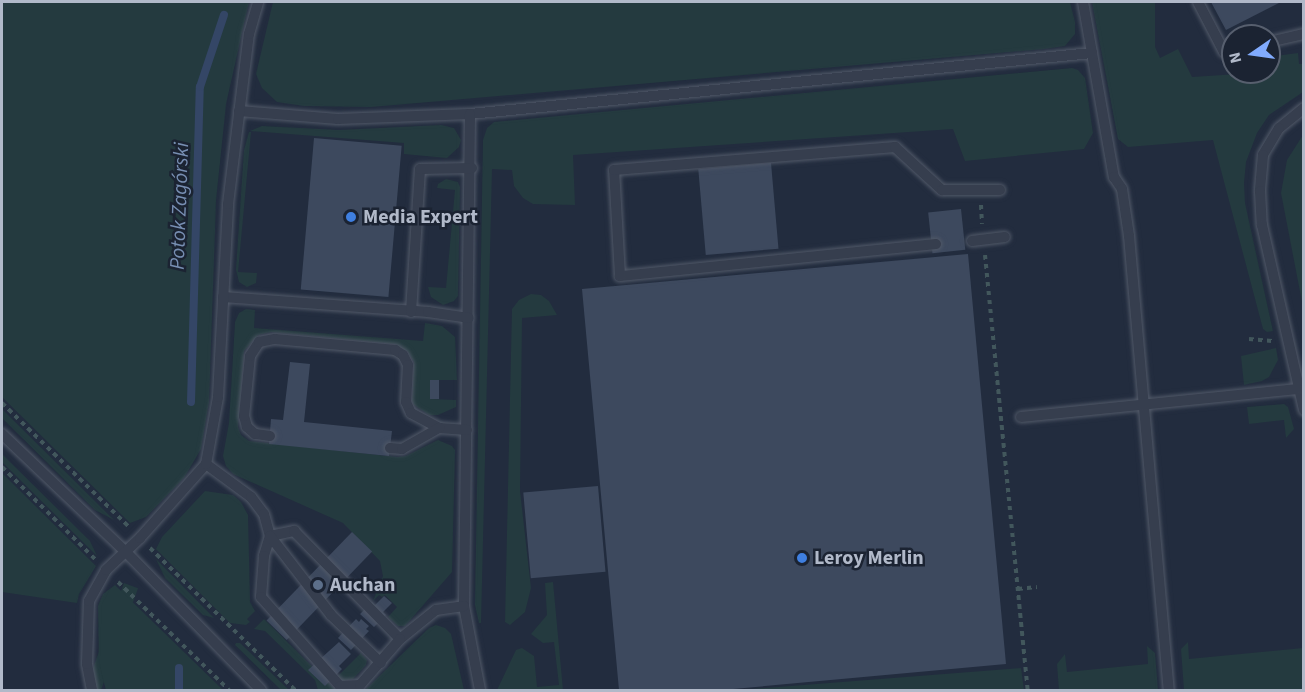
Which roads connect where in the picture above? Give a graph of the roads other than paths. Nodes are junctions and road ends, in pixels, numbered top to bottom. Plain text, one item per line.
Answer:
1 (258, 2) edge
2 (1083, 2) edge
3 (1198, 2) edge
4 (1304, 34) edge
5 (1281, 39) edge
6 (1221, 46) edge
7 (1092, 53) junction
8 (1304, 108) edge
9 (239, 111) junction
10 (471, 114) junction
11 (472, 168) junction
12 (1000, 190) dead end
13 (1005, 237) dead end
14 (972, 240) dead end
15 (936, 244) dead end
16 (223, 297) junction
17 (411, 312) junction
18 (469, 318) junction
19 (1298, 389) junction
20 (1144, 406) junction
21 (1304, 410) edge
22 (1021, 417) dead end
23 (439, 428) junction
24 (467, 429) junction
25 (2, 434) edge
26 (270, 436) dead end
27 (390, 448) dead end
28 (206, 464) junction
29 (270, 536) junction
30 (126, 552) junction
31 (464, 606) junction
32 (400, 639) junction
33 (381, 663) junction
34 (92, 690) edge
35 (261, 690) edge
36 (480, 690) edge
37 (1169, 690) edge

1 - 9 lane
2 - 7 lane
3 - 6 lane
4 - 5 lane
7 - 10 lane
7 - 20 lane
8 - 19 lane
9 - 10 lane
9 - 16 lane
10 - 11 lane
11 - 17 lane
11 - 18 lane
12 - 15 lane
13 - 14 lane
16 - 17 lane
16 - 28 lane
17 - 18 lane
18 - 24 lane
19 - 20 lane
19 - 21 lane
20 - 22 lane
20 - 37 lane
23 - 24 lane
23 - 26 lane
23 - 27 lane
24 - 31 lane
25 - 30 lane
28 - 29 lane
28 - 30 lane
29 - 32 lane
29 - 33 lane
29 - 33 lane
30 - 34 lane
30 - 35 lane
31 - 32 lane
31 - 36 lane
32 - 33 lane

